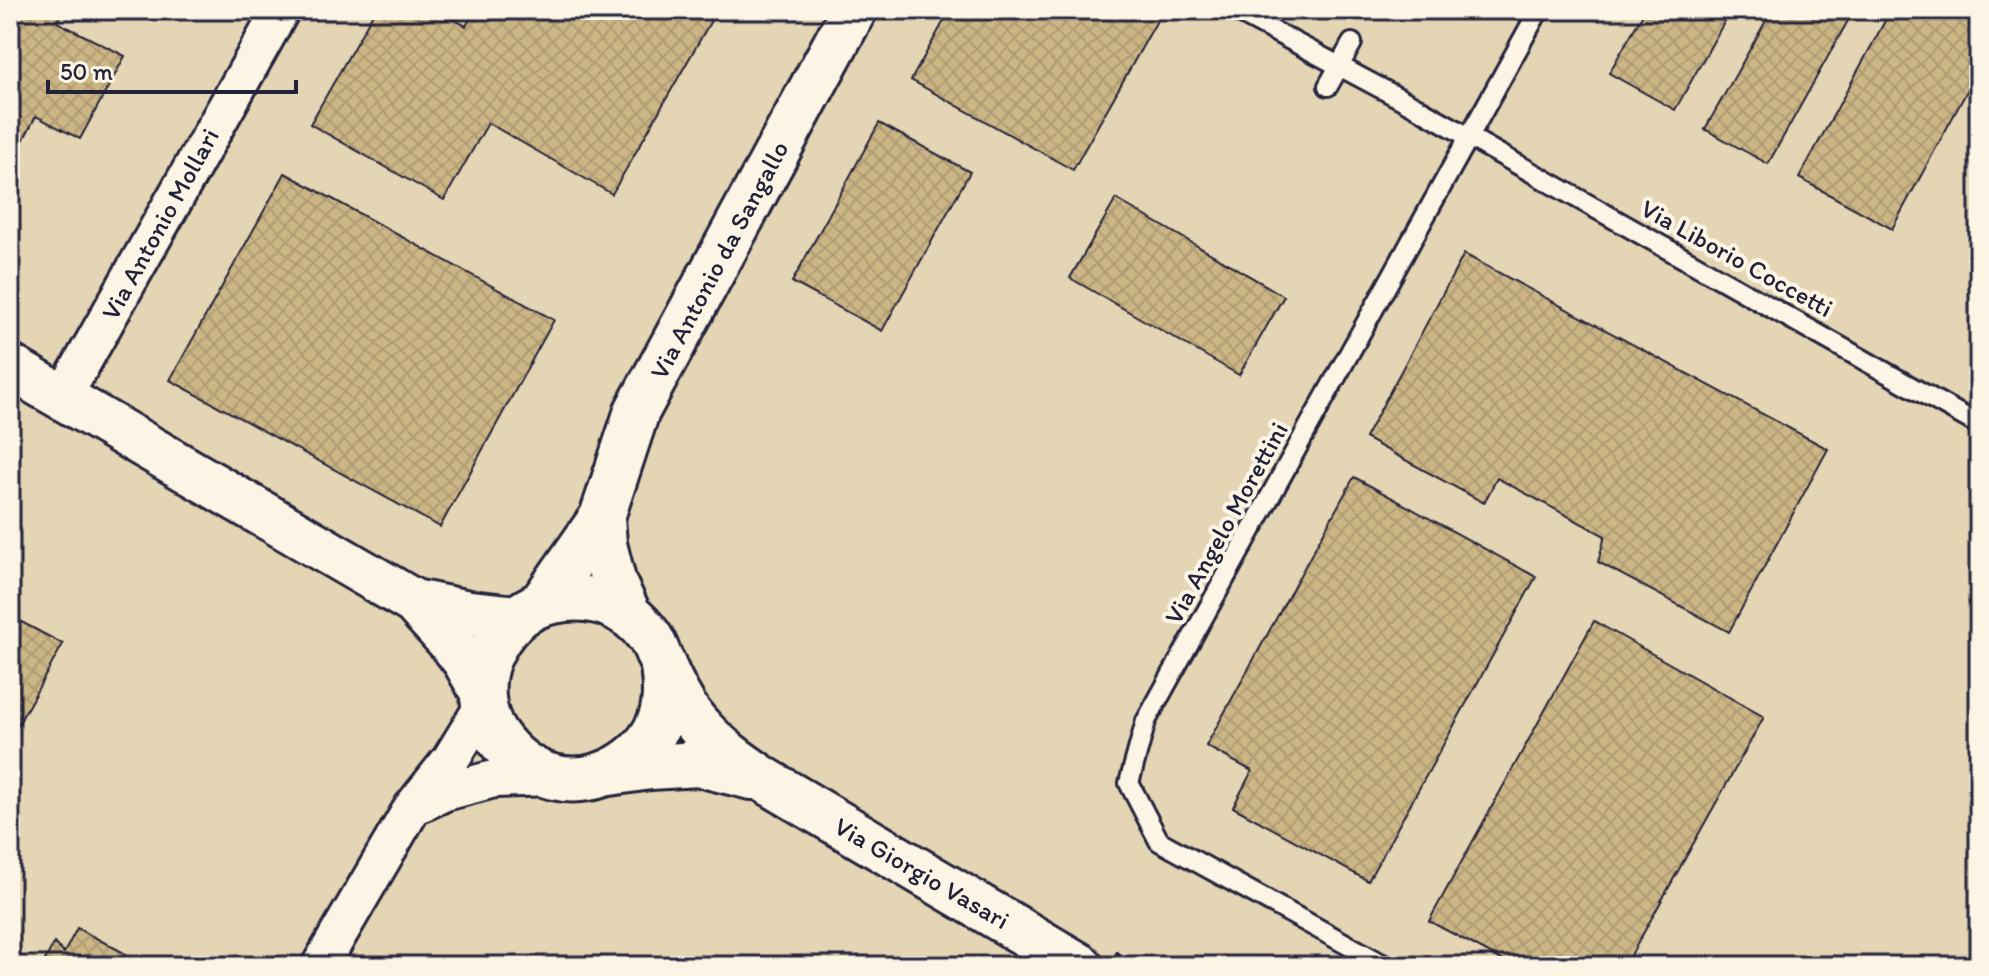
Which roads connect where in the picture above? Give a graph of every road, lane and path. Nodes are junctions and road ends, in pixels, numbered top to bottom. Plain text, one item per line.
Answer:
1 (281, 10) edge
2 (854, 10) edge
3 (1234, 10) edge
4 (1539, 10) edge
5 (1352, 43) dead end
6 (1339, 67) junction
7 (1328, 86) dead end
8 (1469, 137) junction
9 (10, 367) edge
10 (63, 397) junction
11 (1979, 425) edge
12 (602, 517) junction
13 (414, 602) junction
14 (529, 610) junction
15 (629, 615) junction
16 (663, 664) junction
17 (483, 698) junction
18 (607, 773) junction
19 (554, 777) junction
20 (765, 780) junction
21 (412, 808) junction
22 (320, 966) edge
23 (1080, 966) edge
24 (1386, 966) edge

1 - 10 street, Via Antonio Mollari
2 - 12 main road, Via Antonio da Sangallo
3 - 6 lane, Via Liborio Coccetti
4 - 8 lane, Via Angelo Morettini
5 - 6 lane
6 - 7 lane
6 - 8 lane, Via Liborio Coccetti
8 - 11 lane, Via Liborio Coccetti
8 - 24 lane, Via Angelo Morettini
9 - 10 main road, Via Antonio da Sangallo
10 - 13 main road, Via Antonio da Sangallo
12 - 14 main road, Via Antonio da Sangallo
12 - 15 main road, Via Antonio da Sangallo
13 - 14 main road, Via Antonio da Sangallo
13 - 17 main road, Via Antonio da Sangallo
14 - 15 main road, Via Antonio da Sangallo
14 - 17 main road, Via Antonio da Sangallo
15 - 16 main road, Via Antonio da Sangallo
16 - 18 main road, Via Antonio da Sangallo
16 - 20 main road, Via Giorgio Vasari
17 - 19 main road, Via Antonio da Sangallo
17 - 21 street
18 - 19 main road, Via Antonio da Sangallo
18 - 20 main road, Via Giorgio Vasari
19 - 21 street
20 - 23 main road, Via Giorgio Vasari
21 - 22 street

